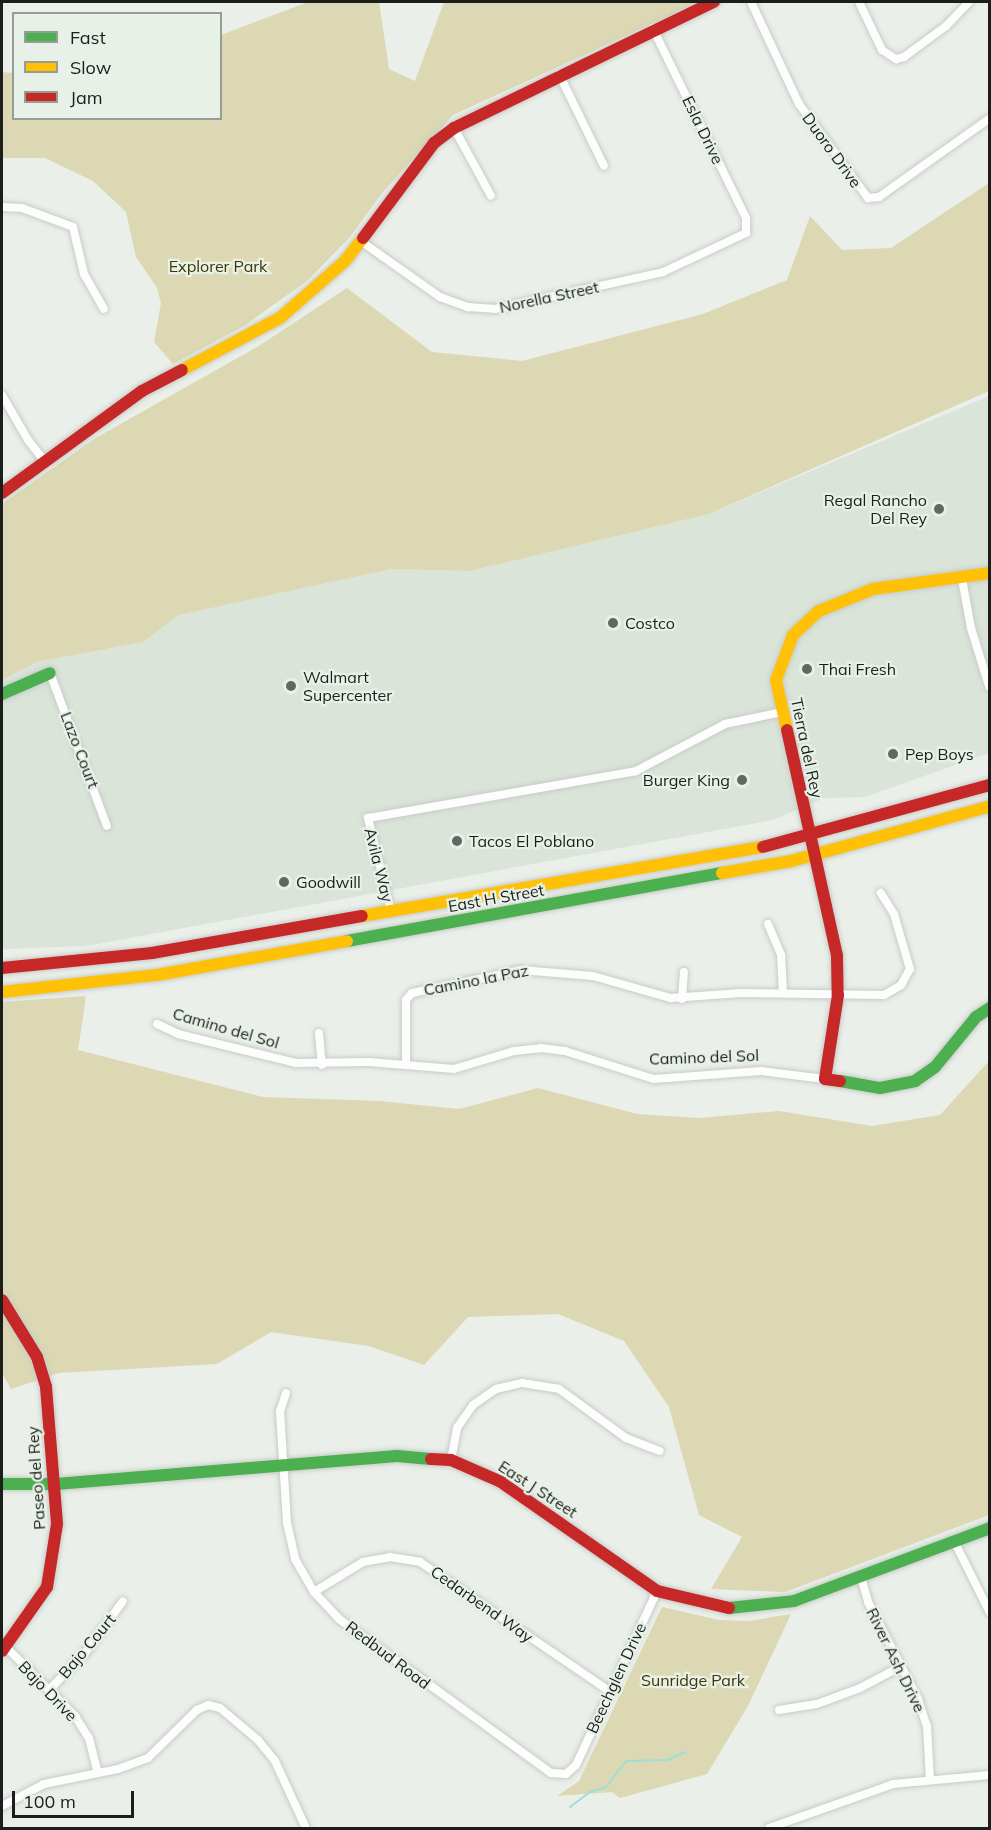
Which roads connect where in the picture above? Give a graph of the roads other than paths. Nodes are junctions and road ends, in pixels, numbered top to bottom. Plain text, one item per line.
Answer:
1 (714, 2) edge
2 (751, 2) edge
3 (859, 2) edge
4 (969, 2) edge
5 (653, 29) junction
6 (559, 74) junction
7 (990, 118) edge
8 (454, 128) junction
9 (604, 166) dead end
10 (491, 196) dead end
11 (2, 207) edge
12 (746, 233) joint
13 (362, 242) junction
14 (104, 309) dead end
15 (2, 396) edge
16 (45, 462) junction
17 (2, 494) edge
18 (990, 573) edge
19 (962, 579) junction
20 (50, 674) joint
21 (989, 686) edge
22 (2, 693) edge
23 (782, 712) junction
24 (990, 785) edge
25 (990, 806) edge
26 (107, 826) dead end
27 (810, 838) junction
28 (815, 855) junction
29 (881, 892) dead end
30 (391, 911) junction
31 (768, 924) dead end
32 (349, 941) junction
33 (2, 968) edge
34 (684, 972) dead end
35 (2, 992) edge
36 (783, 993) junction
37 (838, 995) junction
38 (682, 999) junction
39 (990, 1008) edge
40 (157, 1024) dead end
41 (319, 1033) dead end
42 (321, 1065) junction
43 (406, 1065) junction
44 (825, 1079) junction
45 (2, 1300) edge
46 (286, 1393) dead end
47 (660, 1451) dead end
48 (451, 1460) junction
49 (283, 1465) junction
50 (2, 1484) edge
51 (56, 1484) junction
52 (990, 1528) edge
53 (954, 1541) junction
54 (861, 1577) junction
55 (657, 1591) junction
56 (314, 1592) junction
57 (123, 1601) dead end
58 (990, 1613) edge
59 (4, 1649) edge
60 (900, 1667) junction
61 (50, 1689) junction
62 (609, 1691) junction
63 (779, 1710) dead end
64 (576, 1765) joint
65 (97, 1771) junction
66 (990, 1775) edge
67 (930, 1779) junction
68 (2, 1806) edge
69 (306, 1828) edge
70 (769, 1828) edge

1 - 5 street
2 - 7 street, Duoro Drive
3 - 4 street
5 - 6 street
5 - 12 street, Esla Drive
6 - 8 street
6 - 9 street
8 - 10 street
8 - 13 street
11 - 14 street
12 - 13 street, Norella Street
13 - 16 street
15 - 16 street
16 - 17 street
18 - 19 street, Tierra del Rey
19 - 21 street
19 - 23 street, Tierra del Rey
20 - 22 street
20 - 26 street, Lazo Court
23 - 27 street, Tierra del Rey
23 - 30 street, Avila Way
24 - 27 street, East H Street
25 - 28 street, East H Street
27 - 28 street, Tierra del Rey
27 - 30 street, East H Street
28 - 32 street, East H Street
28 - 37 street, Tierra del Rey
29 - 37 street, Camino la Paz
30 - 32 street
30 - 33 street, East H Street
31 - 36 street
32 - 35 street, East H Street
34 - 38 street
36 - 37 street, Camino la Paz
36 - 38 street, Camino la Paz
37 - 44 street, Tierra del Rey
38 - 43 street, Camino la Paz
39 - 44 street, Camino del Sol
40 - 42 street, Camino del Sol
41 - 42 street
42 - 43 street, Camino del Sol
43 - 44 street, Camino del Sol
45 - 51 street, Paseo del Rey
46 - 49 street, Redbud Road
47 - 48 street
48 - 49 street, East J Street
48 - 55 street, East J Street
49 - 51 street, East J Street
49 - 56 street, Redbud Road
50 - 51 street, East J Street
51 - 59 street, Paseo del Rey
52 - 53 street, East J Street
53 - 54 street, East J Street
53 - 58 street
54 - 55 street, East J Street
54 - 60 street, River Ash Drive
55 - 62 street, Beechglen Drive
56 - 62 street, Cedarbend Way
56 - 64 street, Redbud Road
57 - 61 street, Bajo Court
59 - 61 street, Bajo Drive
60 - 63 street
60 - 67 street, River Ash Drive
61 - 65 street, Bajo Drive
62 - 64 street, Beechglen Drive
65 - 68 street
65 - 69 street
66 - 67 street
67 - 70 street

